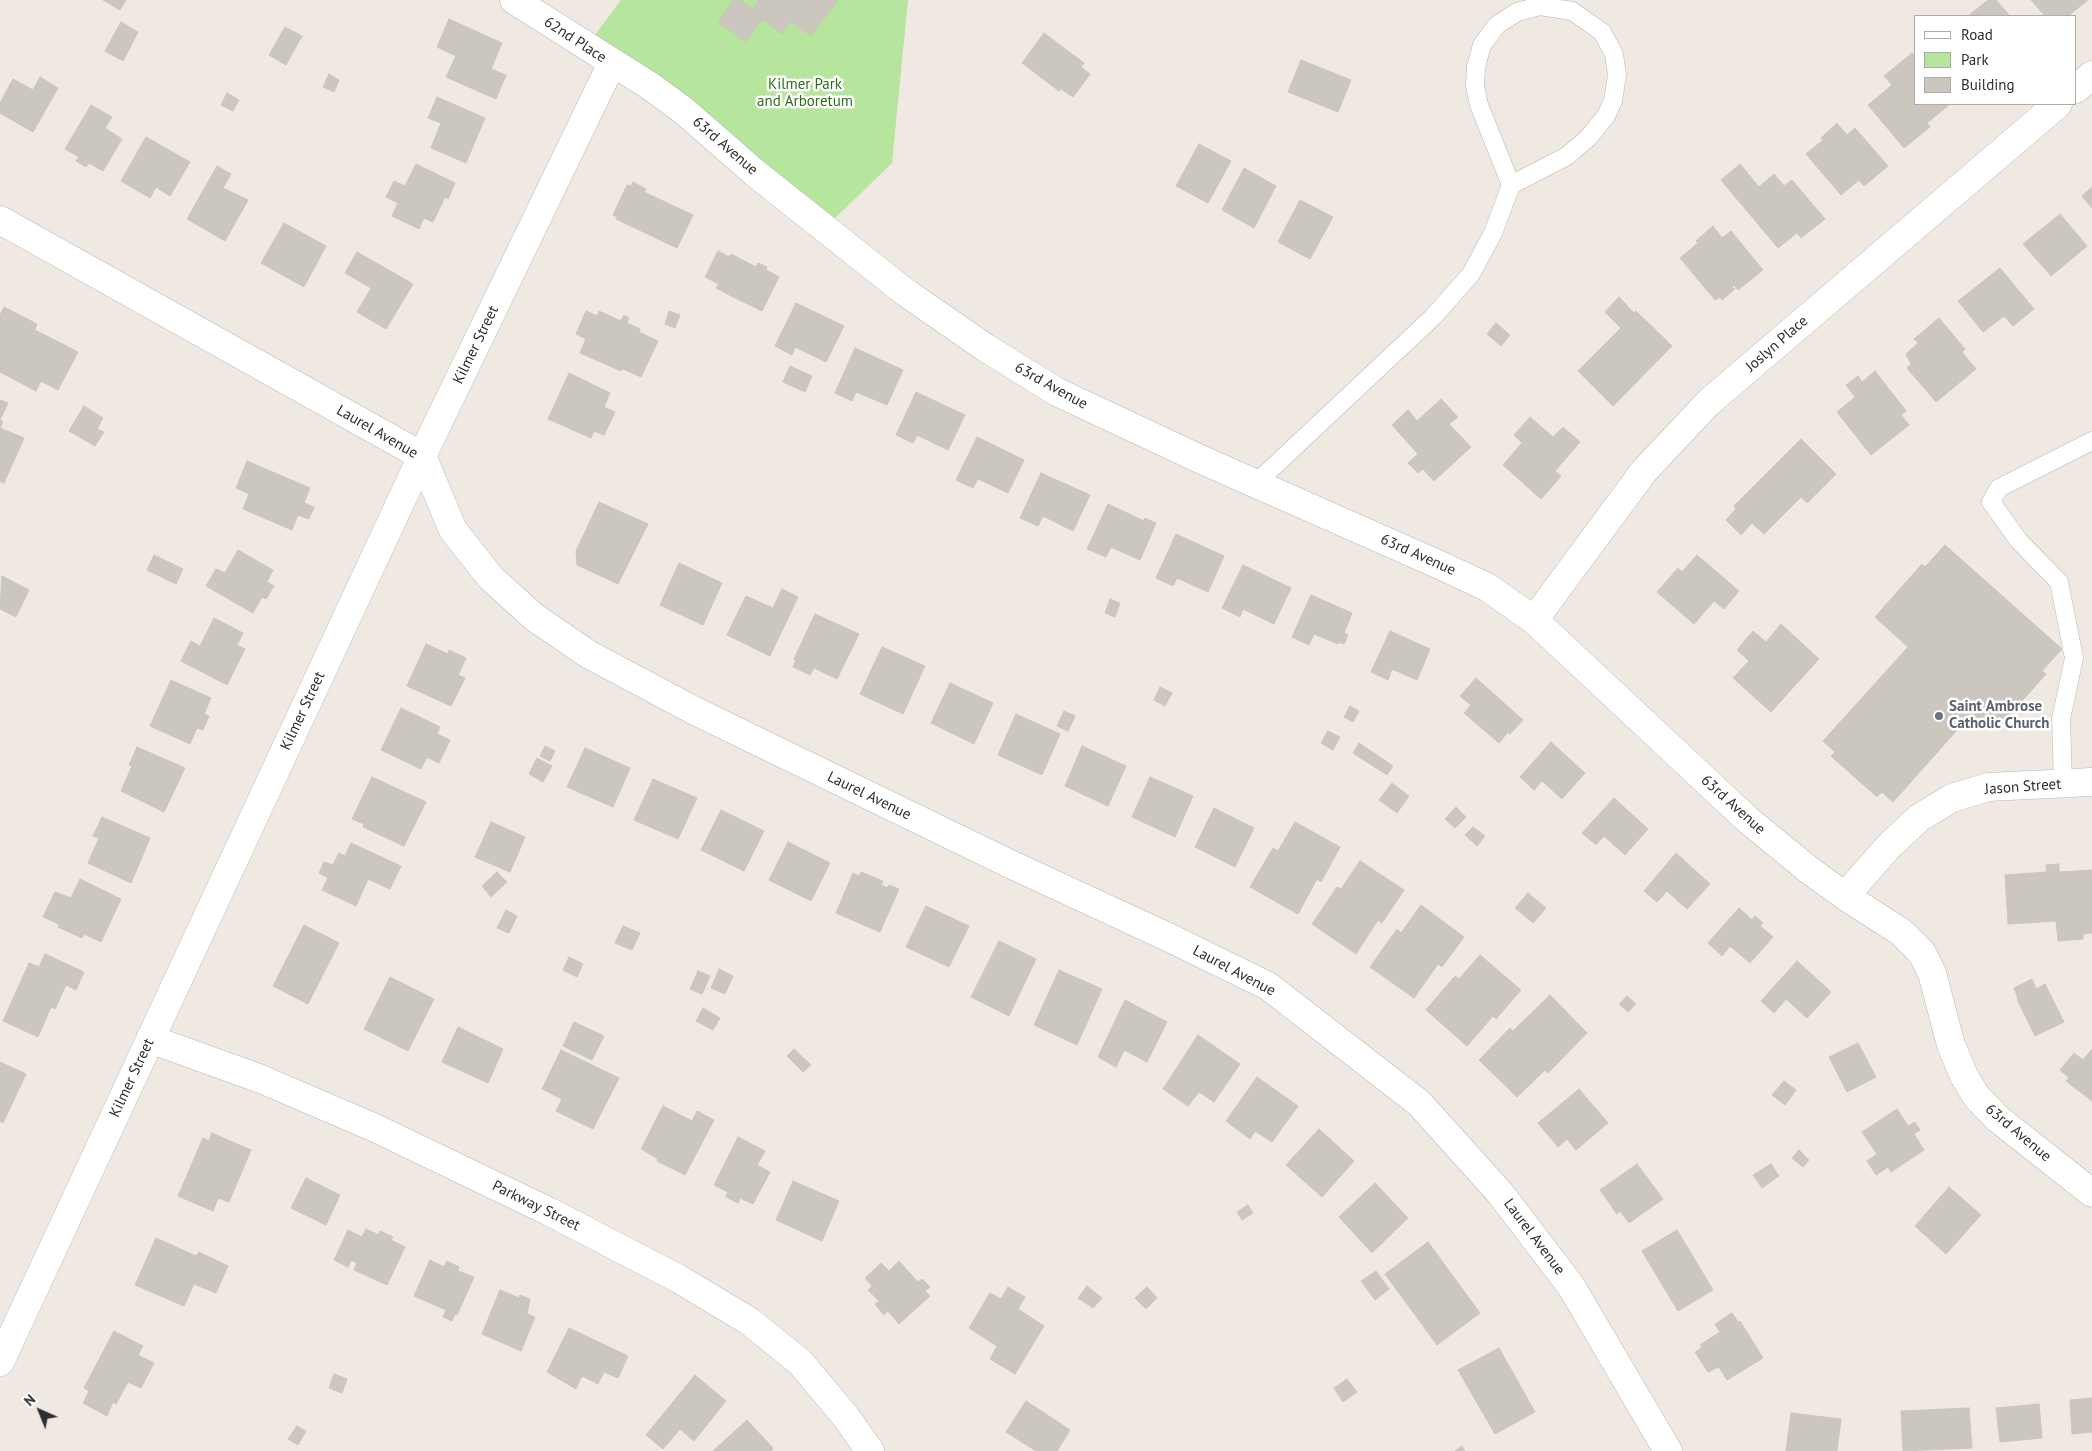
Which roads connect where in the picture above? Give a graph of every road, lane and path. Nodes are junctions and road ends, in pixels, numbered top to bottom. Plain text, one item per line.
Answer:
1 (514, 0) edge
2 (612, 63) junction
3 (2092, 75) edge
4 (2077, 88) edge
5 (2057, 105) edge
6 (1511, 185) junction
7 (0, 220) edge
8 (2092, 441) edge
9 (422, 456) junction
10 (1256, 483) junction
11 (1534, 620) junction
12 (2092, 782) edge
13 (2063, 784) junction
14 (1845, 896) junction
15 (150, 1039) junction
16 (2092, 1193) edge
17 (0, 1362) edge
18 (870, 1451) edge
19 (1668, 1451) edge

1 - 2 street, 62nd Place
2 - 9 street, Kilmer Street
2 - 10 street, 63rd Avenue
3 - 4 street
5 - 11 street, Joslyn Place
6 - 6 lane
6 - 10 lane
7 - 9 street, Laurel Avenue
8 - 13 lane
9 - 15 street, Kilmer Street
9 - 19 street, Laurel Avenue
10 - 11 street, 63rd Avenue
11 - 14 street, 63rd Avenue
12 - 13 street, Jason Street
13 - 14 street, Jason Street
14 - 16 street, 63rd Avenue
15 - 17 street, Kilmer Street
15 - 18 street, Parkway Street

